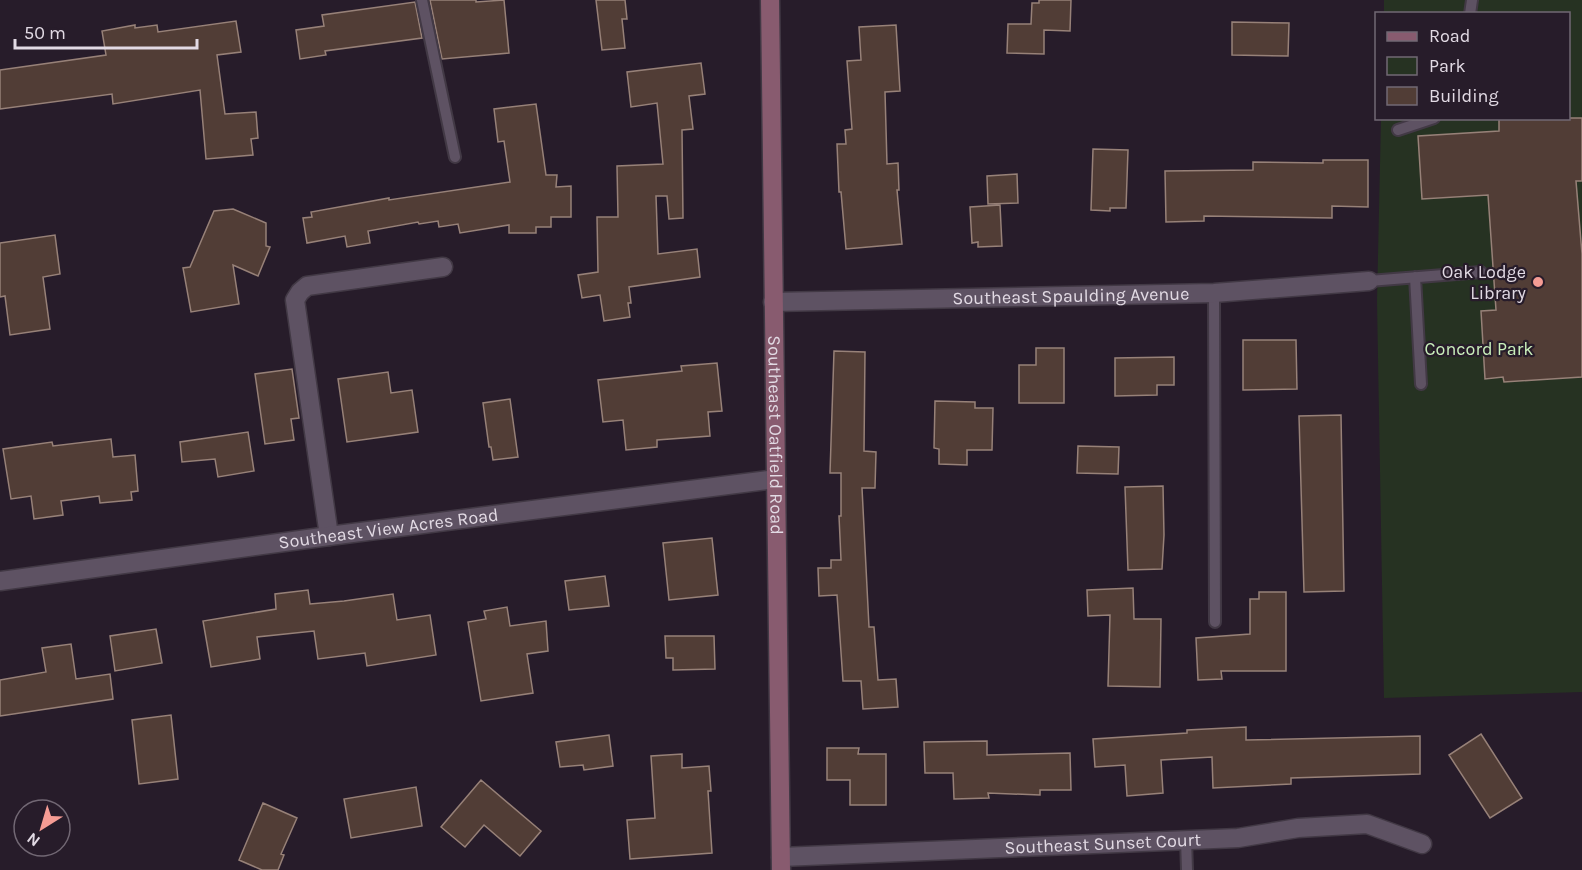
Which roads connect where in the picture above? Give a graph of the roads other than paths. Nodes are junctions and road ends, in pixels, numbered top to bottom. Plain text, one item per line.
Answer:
1 (422, 0) edge
2 (770, 0) edge
3 (1428, 120) edge
4 (1398, 130) dead end
5 (455, 157) dead end
6 (442, 267) dead end
7 (1481, 272) dead end
8 (1415, 277) junction
9 (1369, 281) joint
10 (1214, 293) junction
11 (773, 302) junction
12 (1421, 384) dead end
13 (776, 479) junction
14 (329, 536) junction
15 (1, 577) edge
16 (1215, 622) dead end
17 (1186, 839) junction
18 (1422, 844) dead end
19 (781, 863) edge
20 (1187, 870) edge

1 - 5 lane
2 - 11 main road, Southeast Oatfield Road
3 - 4 lane
6 - 14 street
7 - 8 lane
8 - 9 lane
8 - 12 lane
9 - 10 street, Southeast Spaulding Avenue
10 - 11 street, Southeast Spaulding Avenue
10 - 16 lane
11 - 13 main road, Southeast Oatfield Road
13 - 14 street, Southeast View Acres Road
13 - 19 main road, Southeast Oatfield Road
14 - 15 street, Southeast View Acres Road
17 - 18 street, Southeast Sunset Court
17 - 19 street, Southeast Sunset Court
17 - 20 lane

